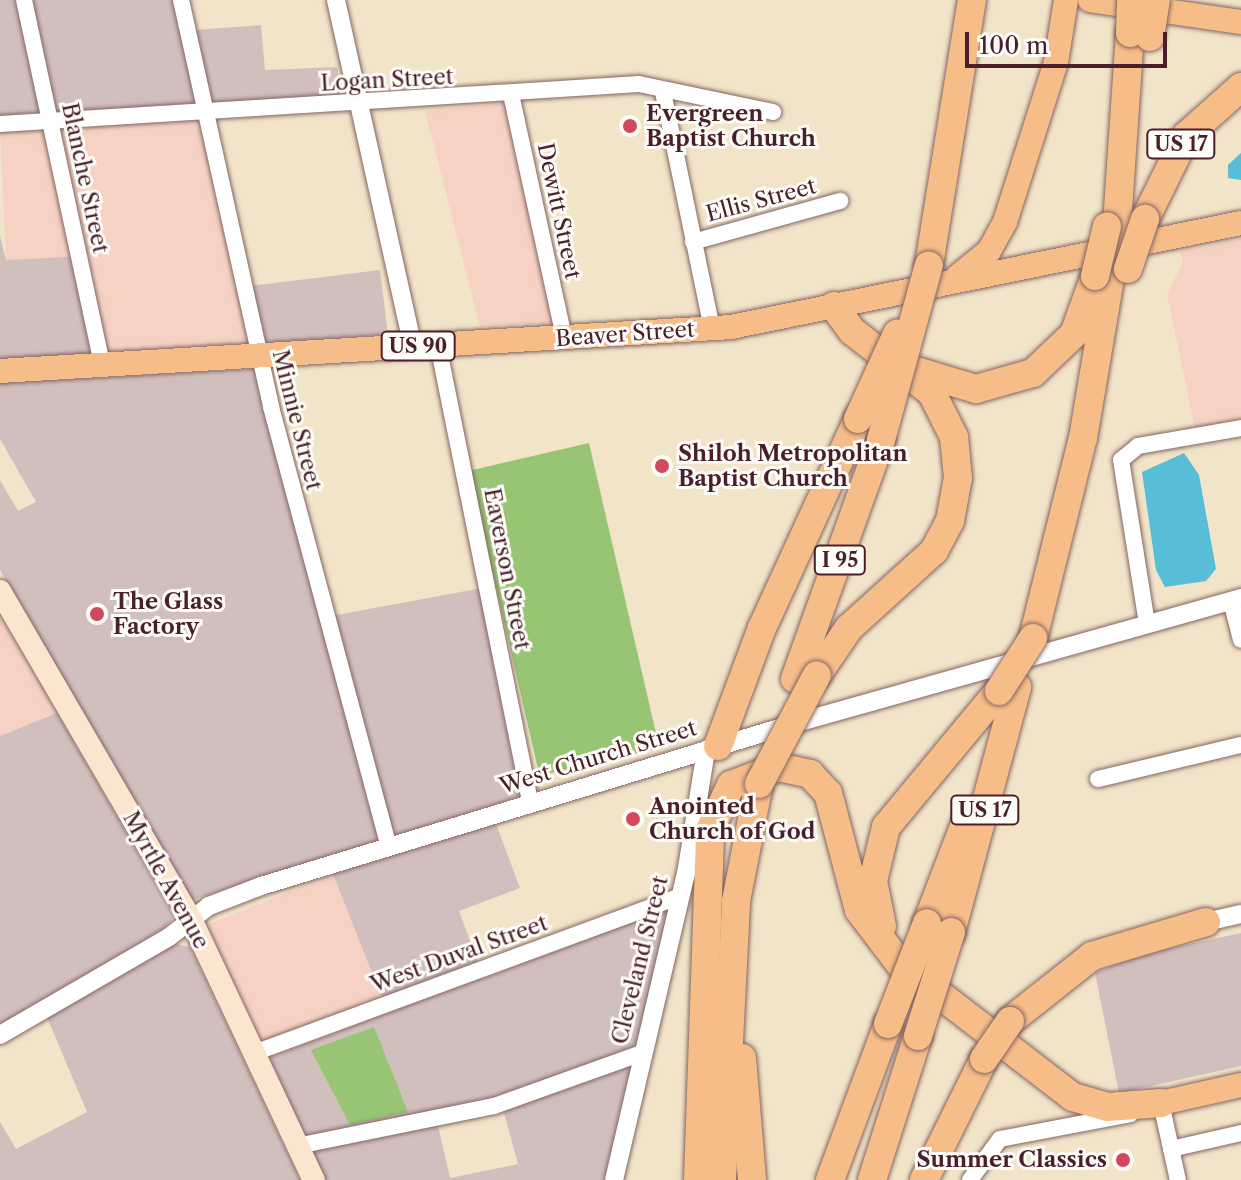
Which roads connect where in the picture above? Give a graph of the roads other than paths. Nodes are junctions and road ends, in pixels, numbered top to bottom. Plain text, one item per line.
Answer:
1 (24, 0) edge
2 (181, 0) edge
3 (336, 0) edge
4 (1066, 0) edge
5 (1090, 0) edge
6 (1131, 0) edge
7 (1141, 0) edge
8 (1163, 5) edge
9 (971, 12) edge
10 (1241, 22) edge
11 (1140, 35) junction
12 (1241, 87) edge
13 (663, 92) junction
14 (511, 94) junction
15 (357, 103) junction
16 (206, 112) junction
17 (773, 112) dead end
18 (50, 121) junction
19 (0, 124) edge
20 (840, 201) dead end
21 (1241, 223) edge
22 (1112, 225) junction
23 (693, 242) junction
24 (1111, 272) junction
25 (934, 275) junction
26 (834, 306) junction
27 (712, 328) junction
28 (564, 337) junction
29 (438, 345) junction
30 (413, 347) junction
31 (258, 355) junction
32 (891, 357) junction
33 (102, 365) junction
34 (0, 371) edge
35 (1241, 428) edge
36 (0, 591) edge
37 (1236, 600) edge
38 (6, 615) edge
39 (1147, 624) junction
40 (1241, 640) edge
41 (806, 677) junction
42 (1008, 689) junction
43 (1241, 745) edge
44 (712, 748) junction
45 (1098, 779) dead end
46 (530, 803) junction
47 (389, 847) junction
48 (680, 896) junction
49 (1241, 914) edge
50 (191, 919) junction
51 (1206, 922) joint
52 (939, 928) junction
53 (734, 949) junction
54 (919, 979) junction
55 (0, 1035) edge
56 (254, 1053) junction
57 (642, 1053) junction
58 (1241, 1085) edge
59 (1161, 1103) junction
60 (1241, 1133) edge
61 (297, 1146) junction
62 (1171, 1149) junction
63 (314, 1180) edge
64 (614, 1180) edge
65 (698, 1180) edge
66 (722, 1180) edge
67 (752, 1180) edge
68 (830, 1180) edge
69 (872, 1180) edge
70 (924, 1180) edge
71 (970, 1180) edge
72 (1178, 1180) edge

1 - 18 street, Blanche Street
2 - 16 street, Minnie Street
3 - 15 street
4 - 25 main road
5 - 8 main road
6 - 11 highway, bridge
7 - 8 highway
8 - 10 main road
8 - 11 highway, bridge
9 - 25 highway, I 95
11 - 22 highway
11 - 22 highway
12 - 24 highway, US 17, bridge
13 - 14 street, Logan Street
13 - 17 street, Logan Street
13 - 23 street
14 - 15 street, Logan Street
14 - 28 street, Dewitt Street
15 - 16 street, Logan Street
15 - 30 street
16 - 18 street, Logan Street
16 - 31 street, Minnie Street
18 - 19 street, Logan Street
18 - 33 street, Blanche Street
20 - 23 street, Ellis Street
21 - 25 main road, Beaver Street / US 90
22 - 24 highway, bridge
23 - 27 street
24 - 32 highway
24 - 42 highway, bridge
25 - 26 main road, Beaver Street / US 90
25 - 41 highway, I 95, bridge
25 - 44 highway, bridge
26 - 27 main road, Beaver Street / US 90
26 - 32 highway
27 - 28 main road, Beaver Street / US 90
28 - 29 main road, Beaver Street / US 90
29 - 30 main road, Beaver Street / US 90
29 - 46 street, Eaverson Street
30 - 31 main road, Beaver Street / US 90
31 - 33 main road, Beaver Street / US 90
31 - 47 street, Minnie Street
32 - 41 highway
33 - 34 main road, Beaver Street / US 90
35 - 39 street
36 - 38 main road, Myrtle Avenue
37 - 39 street, West Church Street
37 - 40 street
38 - 50 main road, Myrtle Avenue
39 - 44 street, West Church Street
41 - 53 highway, bridge
42 - 52 highway
42 - 54 highway
43 - 45 street
44 - 46 street, West Church Street
44 - 48 street, Cleveland Street
46 - 47 street, West Church Street
47 - 50 street, West Church Street
48 - 56 street, West Duval Street
48 - 57 street, Cleveland Street
49 - 51 street
50 - 55 street, West Church Street
50 - 56 main road, Myrtle Avenue
51 - 70 highway, bridge
52 - 68 highway, bridge
52 - 69 highway, bridge
53 - 66 highway
53 - 67 highway
54 - 59 highway
54 - 65 highway
56 - 61 main road, Myrtle Avenue
57 - 61 street
57 - 64 street, Cleveland Street
58 - 59 main road
59 - 62 street
59 - 71 street
60 - 62 street
61 - 63 main road, Myrtle Avenue
62 - 72 street

